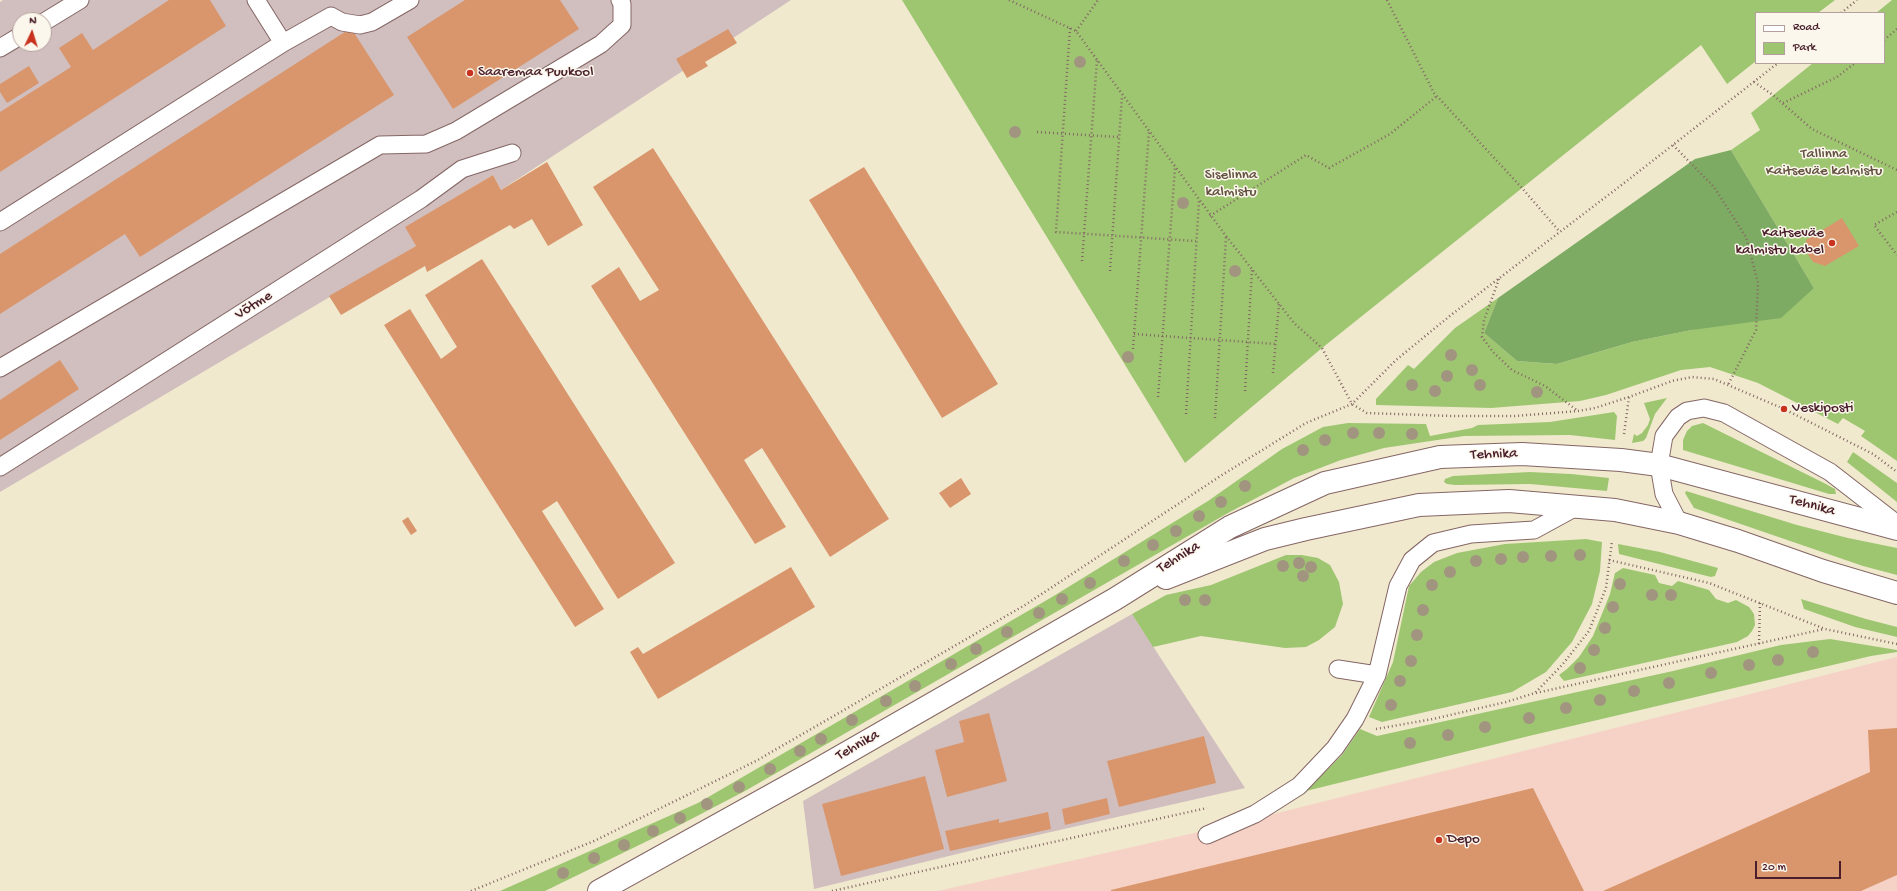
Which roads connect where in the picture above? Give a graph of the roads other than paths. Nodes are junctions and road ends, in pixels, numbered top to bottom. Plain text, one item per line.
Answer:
1 (80, 0) edge
2 (256, 0) edge
3 (410, 0) edge
4 (620, 0) edge
5 (52, 17) edge
6 (12, 41) edge
7 (283, 43) junction
8 (0, 48) edge
9 (512, 153) dead end
10 (0, 222) edge
11 (0, 368) edge
12 (1659, 465) junction
13 (0, 467) edge
14 (1578, 506) junction
15 (1679, 523) junction
16 (1897, 524) edge
17 (1897, 529) edge
18 (1897, 593) edge
19 (1115, 599) junction
20 (1338, 669) dead end
21 (1377, 675) junction
22 (1208, 835) dead end
23 (599, 891) edge

1 - 5 lane
2 - 7 lane
3 - 7 lane
4 - 11 lane
6 - 8 lane
7 - 10 lane
9 - 13 lane, Võtme
12 - 15 lane
12 - 16 lane
12 - 17 main road, Tehnika
12 - 19 main road, Tehnika
14 - 15 main road, Tehnika
14 - 19 main road, Tehnika
14 - 21 lane
15 - 18 main road, Tehnika
19 - 23 main road, Tehnika
20 - 21 lane
21 - 22 lane

